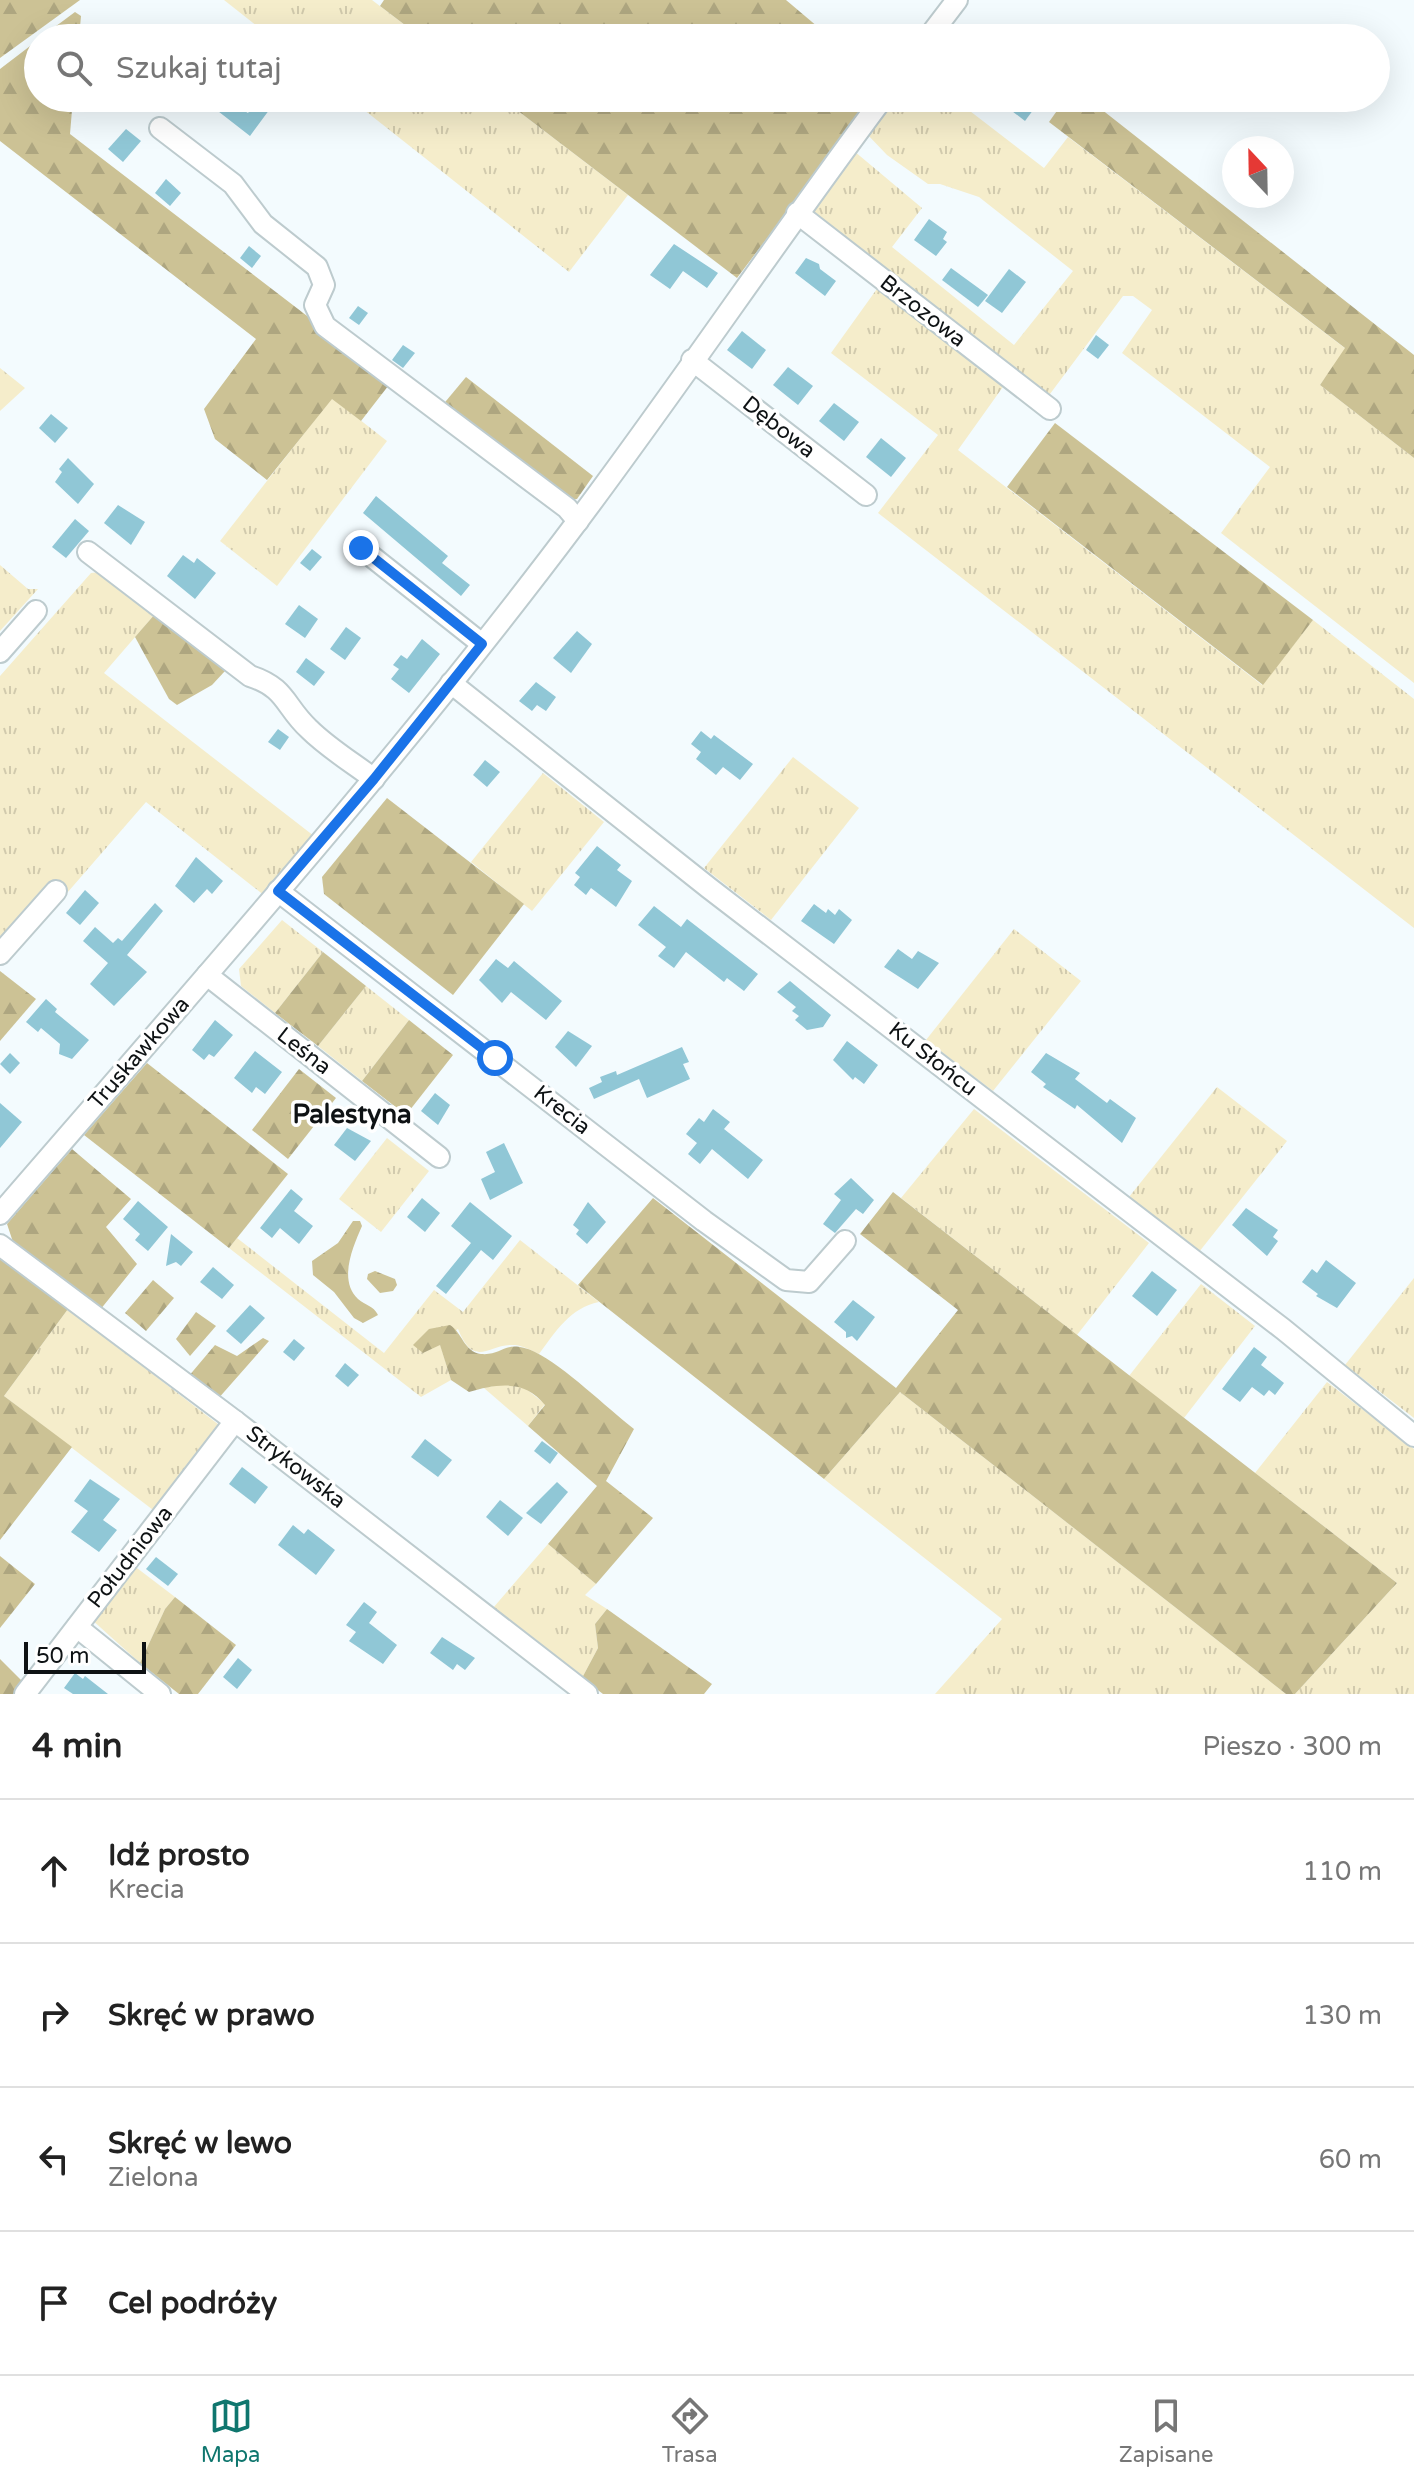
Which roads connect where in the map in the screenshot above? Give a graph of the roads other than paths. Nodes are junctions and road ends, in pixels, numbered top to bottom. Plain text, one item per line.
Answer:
1 (957, 0) edge
2 (939, 24) edge
3 (873, 112) edge
4 (160, 128) dead end
5 (797, 213) junction
6 (692, 360) junction
7 (1050, 409) dead end
8 (866, 495) dead end
9 (578, 521) junction
10 (361, 548) dead end
11 (88, 552) dead end
12 (36, 611) dead end
13 (482, 644) junction
14 (0, 652) edge
15 (451, 683) junction
16 (374, 779) junction
17 (56, 891) dead end
18 (278, 891) junction
19 (0, 954) edge
20 (207, 975) junction
21 (439, 1157) dead end
22 (0, 1214) edge
23 (845, 1241) dead end
24 (0, 1245) edge
25 (235, 1421) junction
26 (1414, 1436) edge
27 (77, 1627) junction
28 (25, 1694) edge
29 (160, 1694) edge
30 (587, 1694) edge

1 - 2 street
3 - 5 street, Truskawkowa
4 - 9 street
5 - 6 street, Truskawkowa
5 - 7 street, Brzozowa
6 - 8 street, Dębowa
6 - 9 street, Truskawkowa
9 - 13 street, Truskawkowa
10 - 13 street
11 - 16 street
12 - 14 street
13 - 15 street, Truskawkowa
15 - 16 street, Truskawkowa
15 - 26 street, Ku Słońcu
16 - 18 street, Truskawkowa
17 - 19 street
18 - 20 street, Truskawkowa
18 - 23 street, Krecia
20 - 21 street, Leśna
20 - 22 street, Truskawkowa
24 - 25 street, Strykowska
25 - 27 street, Południowa
25 - 30 street, Strykowska
27 - 28 street, Południowa
27 - 29 street

